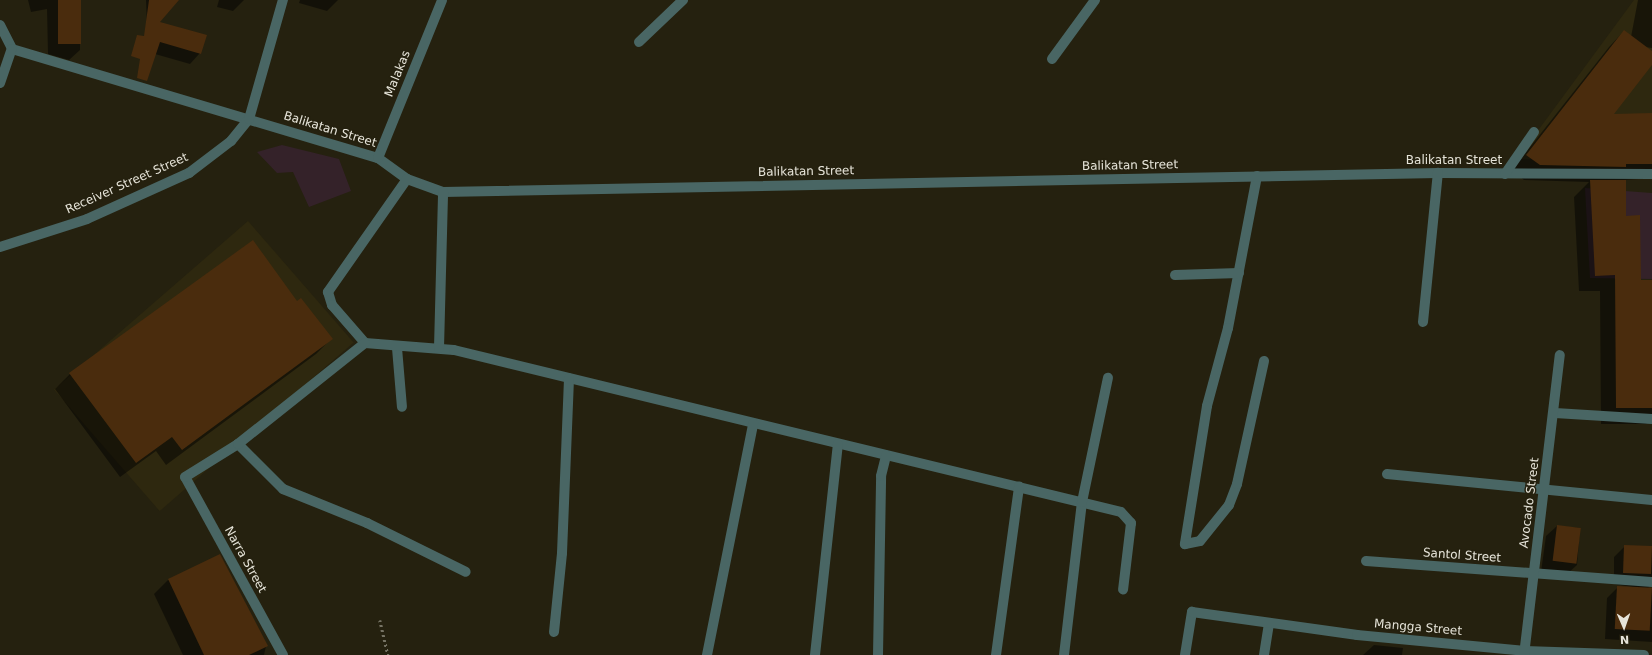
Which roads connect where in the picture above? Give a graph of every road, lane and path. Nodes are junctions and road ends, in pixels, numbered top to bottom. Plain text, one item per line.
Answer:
1 (283, 0) edge
2 (442, 0) edge
3 (683, 0) edge
4 (1095, 0) edge
5 (0, 25) edge
6 (639, 42) dead end
7 (12, 49) junction
8 (1052, 59) dead end
9 (0, 83) edge
10 (249, 119) junction
11 (1534, 132) dead end
12 (378, 158) junction
13 (1438, 173) junction
14 (1505, 174) junction
15 (1652, 174) edge
16 (1257, 176) junction
17 (407, 179) junction
18 (443, 192) junction
19 (0, 247) edge
20 (1239, 273) junction
21 (1175, 275) dead end
22 (1423, 322) dead end
23 (365, 343) junction
24 (397, 348) junction
25 (439, 348) junction
26 (1560, 355) dead end
27 (1264, 362) dead end
28 (569, 378) junction
29 (1108, 378) dead end
30 (402, 408) dead end
31 (1555, 413) junction
32 (1652, 419) edge
33 (753, 424) junction
34 (238, 444) junction
35 (838, 444) junction
36 (886, 456) junction
37 (1387, 474) dead end
38 (1019, 487) junction
39 (1545, 491) junction
40 (1652, 500) edge
41 (1082, 502) junction
42 (1366, 562) dead end
43 (466, 572) dead end
44 (1535, 574) junction
45 (1652, 582) edge
46 (1123, 590) dead end
47 (380, 620) dead end
48 (1269, 623) junction
49 (554, 632) dead end
50 (1524, 653) edge
51 (282, 654) edge
52 (388, 655) edge
53 (707, 655) edge
54 (814, 655) edge
55 (878, 655) edge
56 (996, 655) edge
57 (1064, 655) edge
58 (1185, 655) edge
59 (1264, 655) edge
60 (1644, 655) edge

1 - 10 street
2 - 12 street, Malakas
3 - 6 street
4 - 8 street
5 - 7 street
7 - 9 street
7 - 10 street, Balikatan Street
10 - 12 street, Balikatan Street
10 - 19 street, Receiver Street Street
11 - 14 street
12 - 17 street, Balikatan Street
13 - 14 street, Balikatan Street
13 - 16 street, Balikatan Street
13 - 22 street
14 - 15 street, Balikatan Street
16 - 18 street, Balikatan Street
16 - 20 street
17 - 18 street, Balikatan Street
17 - 23 street
18 - 25 street
20 - 21 street
20 - 27 street
23 - 24 street
23 - 34 street
24 - 25 street
24 - 30 street
25 - 28 street
26 - 31 street, Avocado Street
28 - 33 street
28 - 49 street
29 - 41 street
31 - 32 street
31 - 39 street, Avocado Street
33 - 35 street
33 - 53 street
34 - 43 street
34 - 51 street, Narra Street
35 - 36 street
35 - 54 street
36 - 38 street
36 - 55 street
37 - 39 street
38 - 41 street
38 - 56 street
39 - 40 street
39 - 44 street, Avocado Street
41 - 46 street
41 - 57 street
42 - 44 street, Santol Street
44 - 45 street, Santol Street
44 - 50 street, Avocado Street
47 - 52 path
48 - 50 street, Mangga Street
48 - 58 street, Mangga Street
48 - 59 street
50 - 60 street, Mangga Street

